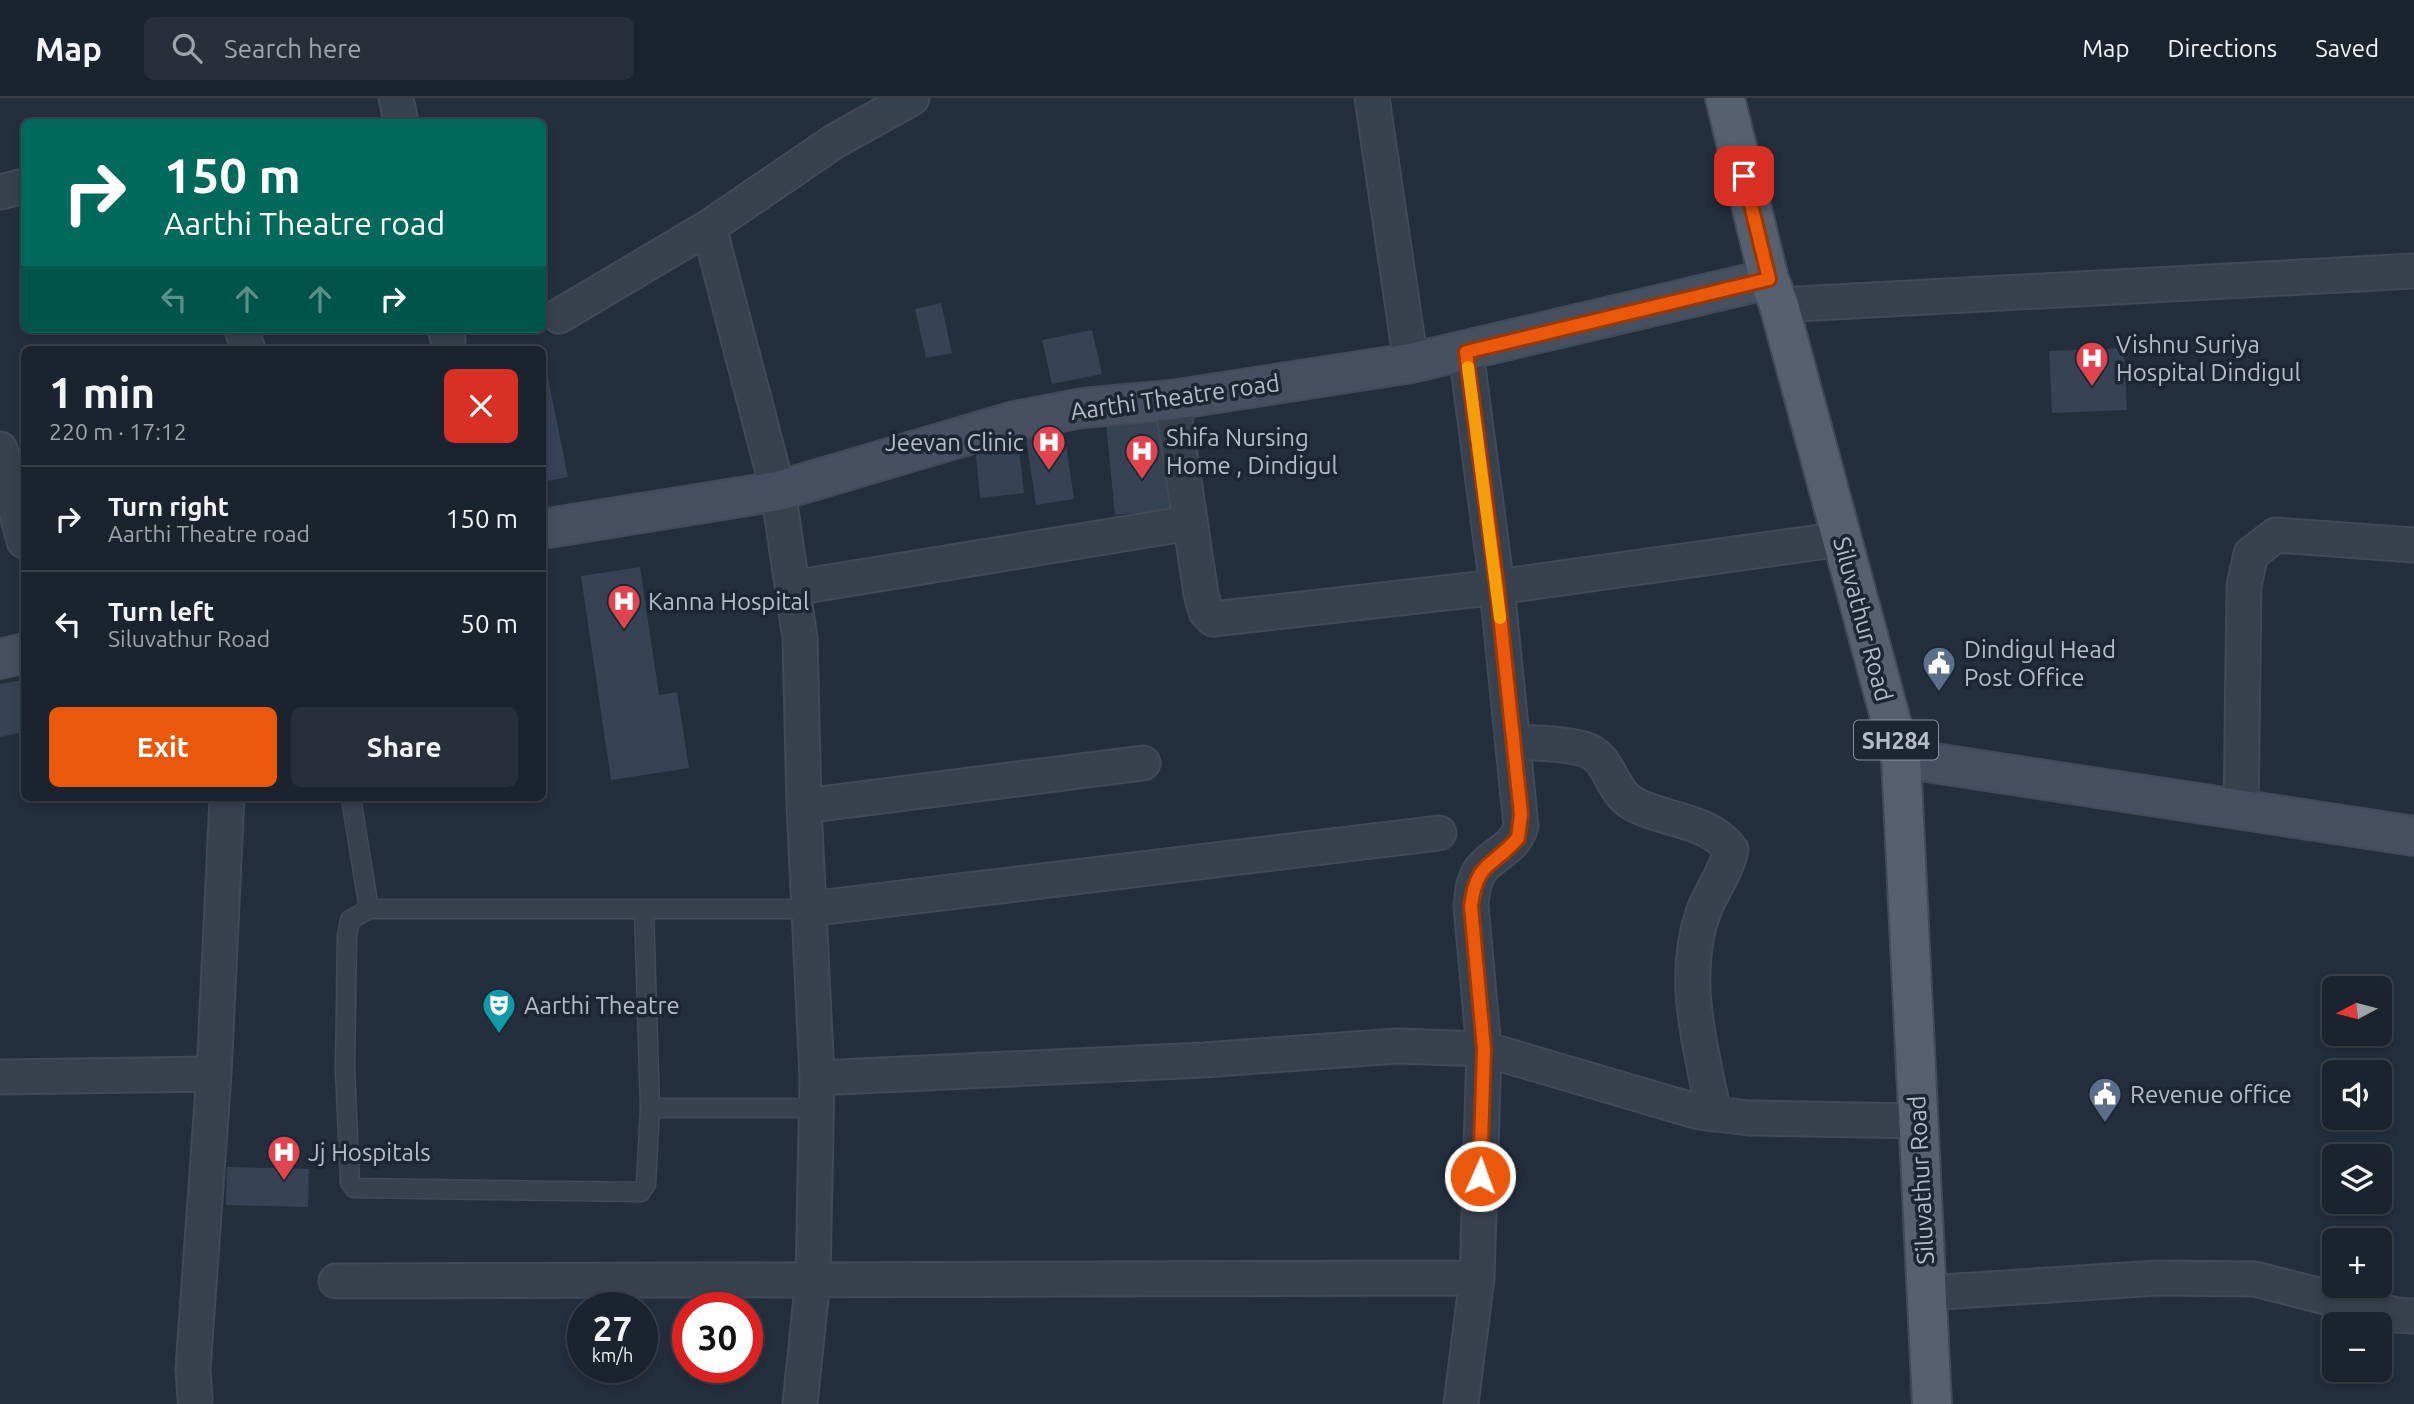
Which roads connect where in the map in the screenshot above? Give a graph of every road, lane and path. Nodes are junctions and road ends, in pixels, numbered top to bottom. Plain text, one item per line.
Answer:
1 (396, 98) edge
2 (912, 98) edge
3 (1372, 98) edge
4 (1725, 98) edge
5 (400, 119) edge
6 (21, 187) edge
7 (0, 191) edge
8 (709, 227) junction
9 (2414, 271) edge
10 (1774, 292) junction
11 (559, 316) dead end
12 (1466, 352) junction
13 (1411, 363) junction
14 (1172, 400) junction
15 (0, 449) edge
16 (778, 491) junction
17 (1190, 523) junction
18 (546, 528) edge
19 (21, 530) edge
20 (1842, 539) junction
21 (2414, 545) edge
22 (1497, 587) junction
23 (793, 588) junction
24 (21, 654) edge
25 (0, 659) edge
26 (1515, 742) junction
27 (1900, 758) junction
28 (1143, 763) dead end
29 (227, 801) edge
30 (351, 801) edge
31 (804, 806) junction
32 (2241, 811) junction
33 (1439, 833) dead end
34 (2414, 836) edge
35 (369, 909) junction
36 (809, 909) junction
37 (644, 910) junction
38 (1484, 1049) junction
39 (214, 1074) junction
40 (0, 1077) edge
41 (817, 1093) junction
42 (650, 1108) junction
43 (1714, 1114) junction
44 (1918, 1121) junction
45 (1478, 1278) junction
46 (813, 1279) junction
47 (336, 1281) dead end
48 (1927, 1293) junction
49 (2414, 1316) edge
50 (195, 1399) dead end
51 (800, 1404) edge
52 (1461, 1404) edge
53 (1932, 1404) edge

1 - 5 street
2 - 8 street
3 - 13 street
4 - 10 main road, Siluvathur Road / SH284
6 - 7 street
8 - 11 street
8 - 16 street
9 - 10 street
10 - 12 main road, Aarthi Theatre road
10 - 20 main road, Siluvathur Road / SH284
12 - 13 main road, Aarthi Theatre road
12 - 22 street
13 - 14 main road, Aarthi Theatre road
14 - 16 main road, Aarthi Theatre road
14 - 17 street
15 - 19 street
16 - 18 main road, Aarthi Theatre road
16 - 23 street
17 - 22 street
17 - 23 street
20 - 22 street
20 - 27 main road, Siluvathur Road / SH284
21 - 32 street
22 - 26 street
23 - 31 street
24 - 25 main road
26 - 38 street
26 - 43 street
27 - 32 main road
27 - 44 main road, Siluvathur Road / SH284
28 - 31 street
29 - 39 street
30 - 35 lane
31 - 36 street
32 - 34 main road
33 - 36 street
35 - 37 lane
35 - 42 lane
36 - 37 lane
36 - 41 street
37 - 42 lane
38 - 41 street
38 - 43 street
38 - 45 street
39 - 40 street
39 - 50 street
41 - 42 lane
41 - 46 street
43 - 44 street
44 - 48 main road, Siluvathur Road / SH284
45 - 46 street
45 - 52 street
46 - 47 street
46 - 51 street
48 - 49 street
48 - 53 main road, Siluvathur Road / SH284

